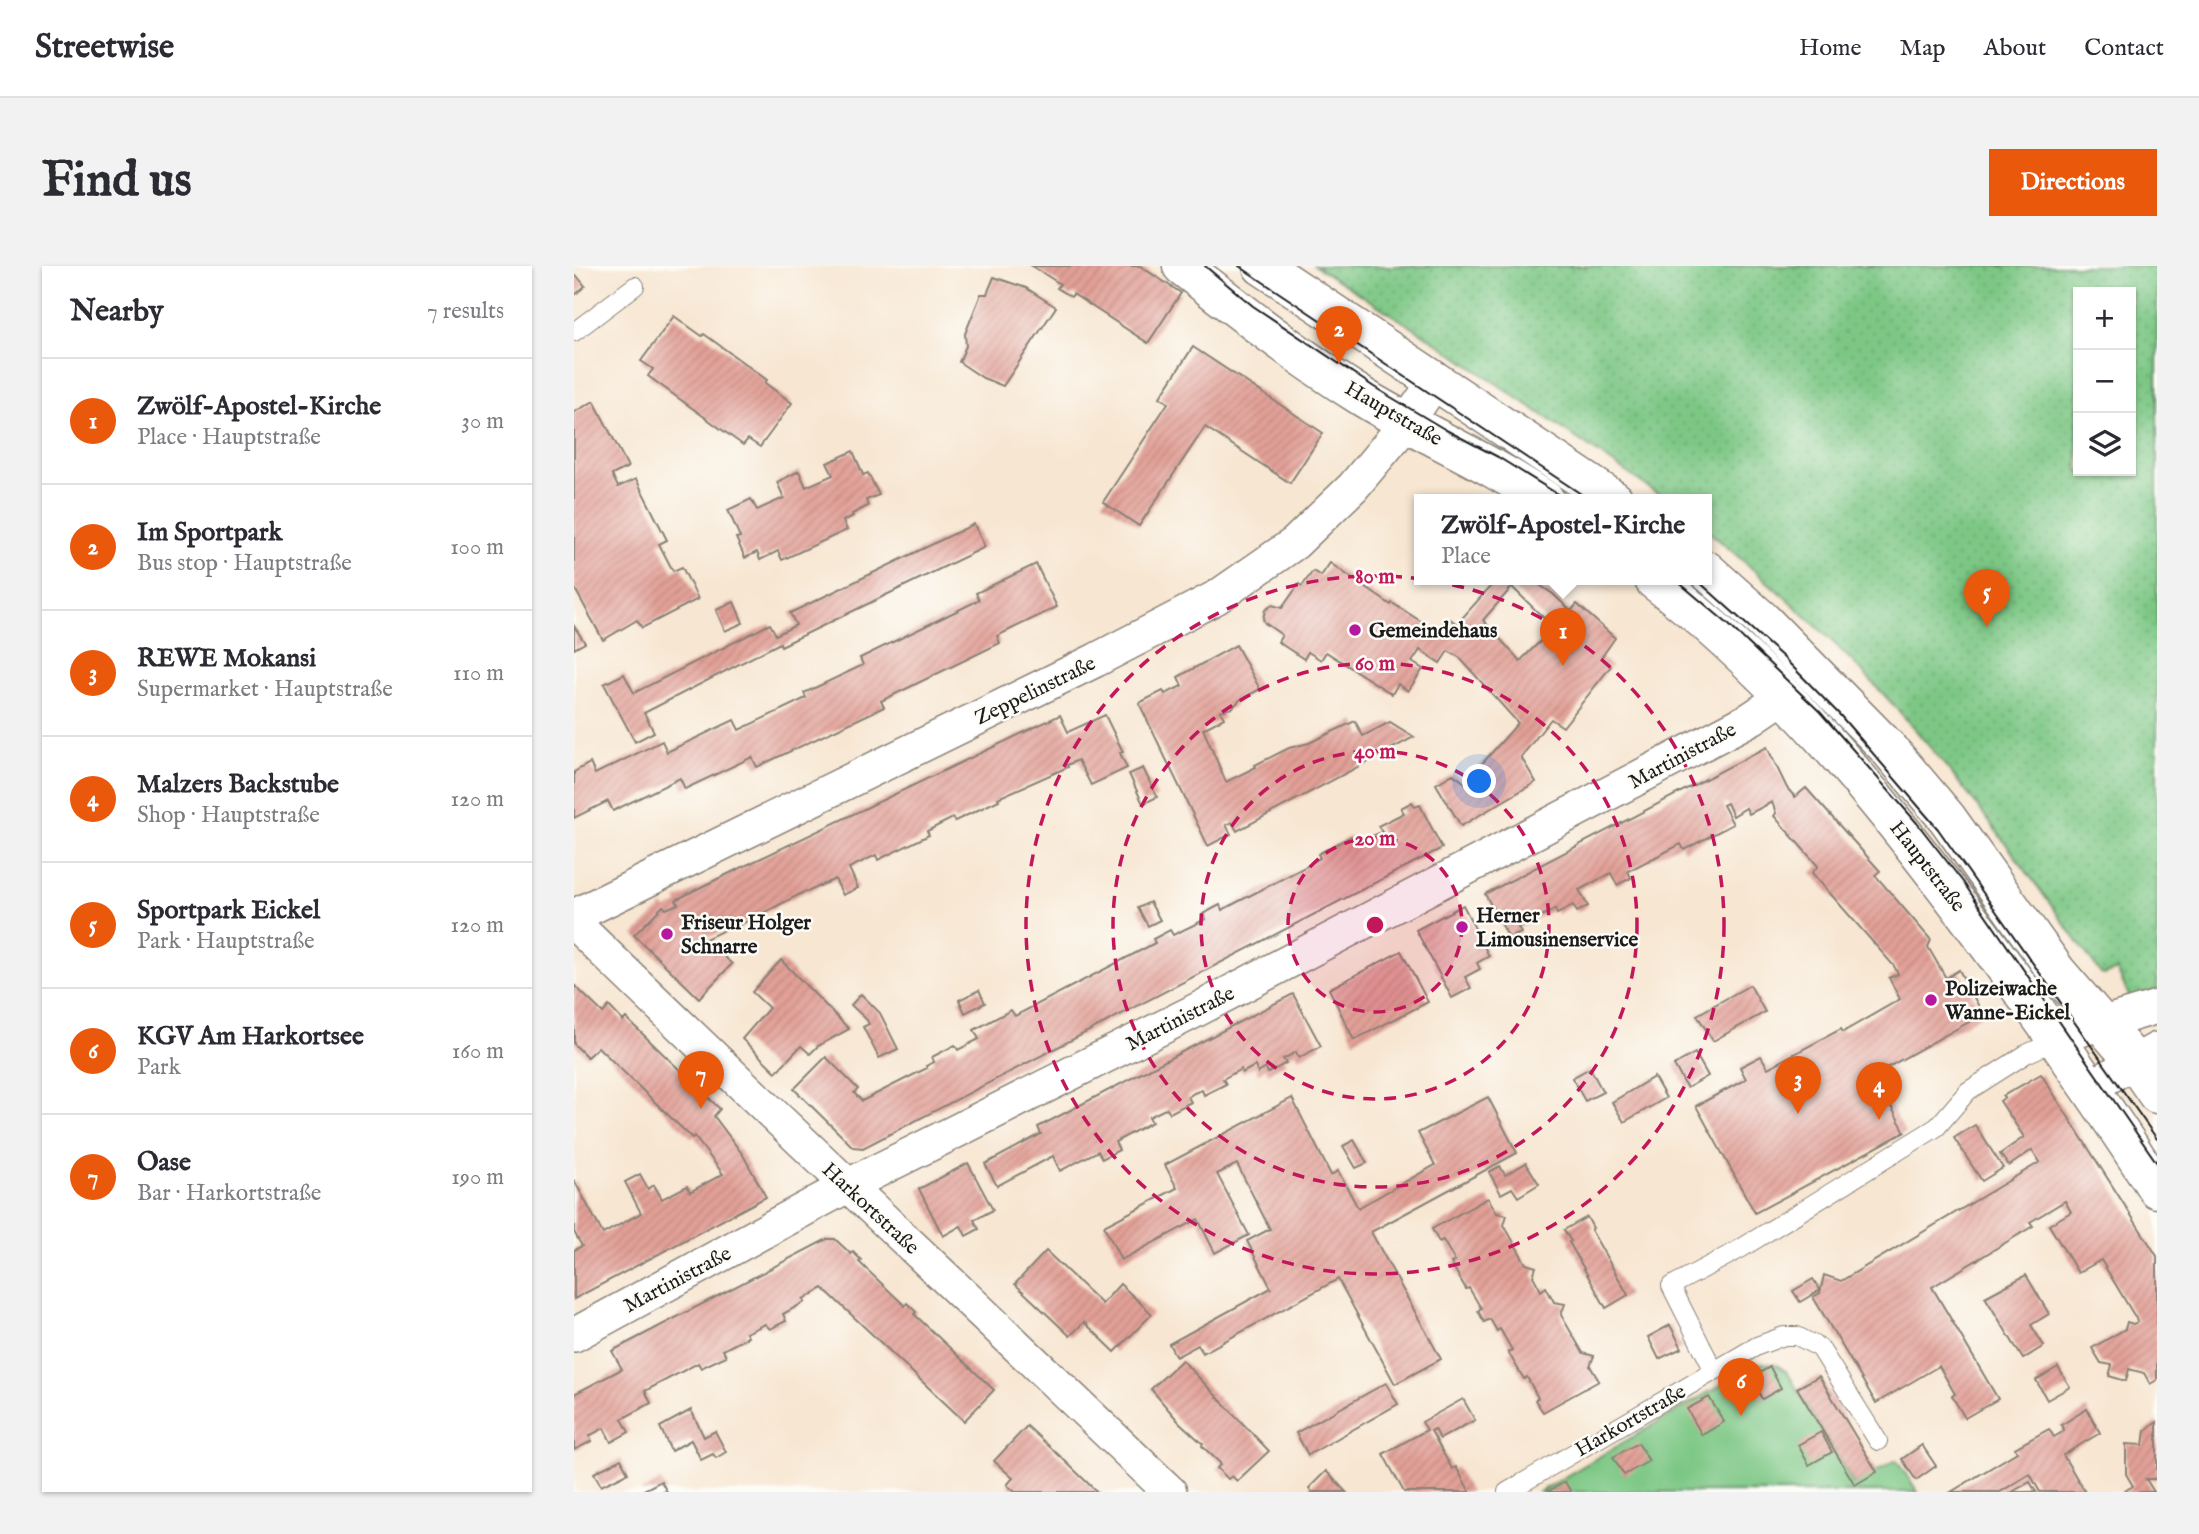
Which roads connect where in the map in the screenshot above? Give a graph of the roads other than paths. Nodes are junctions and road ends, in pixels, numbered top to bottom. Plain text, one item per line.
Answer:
1 (1182, 266) edge
2 (1262, 266) edge
3 (635, 286) dead end
4 (574, 332) edge
5 (1435, 381) junction
6 (1408, 421) junction
7 (1536, 494) edge
8 (1605, 494) edge
9 (1712, 575) edge
10 (1660, 585) edge
11 (1783, 697) junction
12 (574, 916) edge
13 (574, 923) edge
14 (2157, 1007) edge
15 (2103, 1023) junction
16 (2057, 1040) junction
17 (2146, 1055) edge
18 (2089, 1088) junction
19 (2157, 1094) edge
20 (849, 1185) junction
21 (2157, 1189) edge
22 (574, 1335) edge
23 (1714, 1371) junction
24 (1878, 1441) dead end
25 (1170, 1492) edge
26 (1507, 1492) edge

1 - 6 street, Hauptstraße
2 - 5 street
3 - 4 lane
5 - 6 street, Zeppelinstraße
5 - 8 street
6 - 7 street, Hauptstraße
6 - 12 street, Zeppelinstraße
9 - 15 street, Hauptstraße
10 - 11 street, Hauptstraße
11 - 16 street, Hauptstraße
11 - 20 street, Martinistraße
13 - 20 street, Harkortstraße
14 - 15 street
15 - 16 street
15 - 17 street, Hauptstraße
16 - 18 street, Hauptstraße
16 - 23 lane
17 - 18 street
17 - 19 street, Hauptstraße
18 - 21 street, Hauptstraße
20 - 22 street, Martinistraße
20 - 25 street, Harkortstraße
23 - 24 lane, Harkortstraße
23 - 26 lane, Harkortstraße

